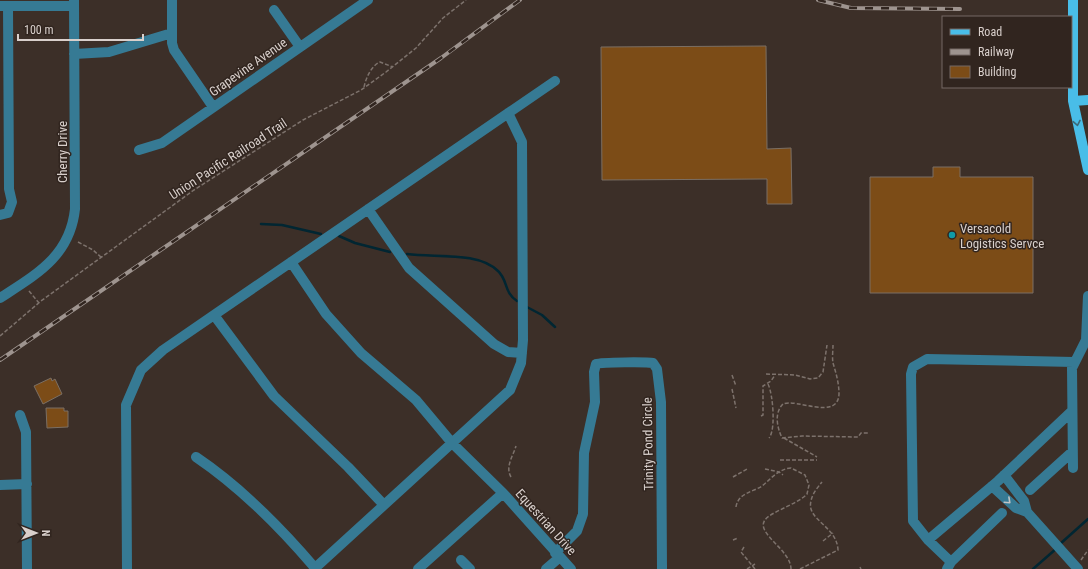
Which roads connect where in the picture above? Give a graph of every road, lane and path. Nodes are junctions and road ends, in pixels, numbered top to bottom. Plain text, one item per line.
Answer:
1 (172, 0) edge
2 (368, 0) edge
3 (466, 0) edge
4 (1073, 0) edge
5 (74, 3) edge
6 (4, 6) edge
7 (274, 10) dead end
8 (172, 32) junction
9 (300, 47) junction
10 (74, 54) junction
11 (392, 67) junction
12 (555, 81) dead end
13 (364, 87) junction
14 (1088, 100) edge
15 (1074, 101) junction
16 (213, 107) junction
17 (508, 113) junction
18 (139, 150) dead end
19 (1088, 170) edge
20 (368, 209) junction
21 (0, 215) edge
22 (78, 242) dead end
23 (102, 258) junction
24 (291, 262) junction
25 (26, 287) junction
26 (1088, 296) edge
27 (0, 298) edge
28 (39, 303) junction
29 (214, 315) junction
30 (0, 336) edge
31 (827, 345) dead end
32 (833, 345) dead end
33 (522, 353) junction
34 (1074, 362) junction
35 (766, 374) dead end
36 (732, 376) dead end
37 (775, 376) junction
38 (768, 384) junction
39 (736, 386) dead end
40 (732, 390) dead end
41 (736, 408) dead end
42 (1071, 412) junction
43 (20, 415) dead end
44 (761, 416) dead end
45 (868, 433) dead end
46 (769, 438) dead end
47 (784, 438) junction
48 (452, 443) junction
49 (516, 446) dead end
50 (1072, 452) junction
51 (817, 457) dead end
52 (196, 458) dead end
53 (780, 460) dead end
54 (817, 460) dead end
55 (747, 468) dead end
56 (1073, 468) dead end
57 (765, 469) dead end
58 (779, 472) junction
59 (783, 475) dead end
60 (1004, 475) junction
61 (511, 477) dead end
62 (733, 477) dead end
63 (822, 482) dead end
64 (27, 484) junction
65 (0, 485) edge
66 (992, 486) junction
67 (1030, 490) dead end
68 (503, 493) junction
69 (384, 505) junction
70 (736, 507) dead end
71 (1027, 512) junction
72 (1002, 513) dead end
73 (833, 533) junction
74 (738, 538) dead end
75 (733, 540) dead end
76 (928, 540) junction
77 (823, 542) dead end
78 (744, 547) dead end
79 (558, 555) junction
80 (461, 560) dead end
81 (754, 565) junction
82 (949, 565) edge
83 (315, 568) edge
84 (26, 569) edge
85 (127, 569) edge
86 (418, 569) edge
87 (470, 569) edge
88 (546, 569) edge
89 (571, 569) edge
90 (662, 569) edge
91 (748, 569) edge
92 (755, 569) edge
93 (791, 569) edge
94 (800, 569) edge
95 (1078, 569) edge

1 - 8 street
2 - 9 street, Grapevine Avenue
3 - 11 path, Union Pacific Railroad Trail
4 - 15 main road
5 - 6 street
5 - 10 street, Cherry Drive
6 - 21 street
7 - 9 street
8 - 10 street
8 - 16 street
9 - 16 street, Grapevine Avenue
10 - 25 street, Cherry Drive
11 - 13 path, Union Pacific Railroad Trail
11 - 13 path
12 - 17 street
13 - 23 path, Union Pacific Railroad Trail
14 - 15 main road
15 -> 19 main road
16 - 18 street, Grapevine Avenue
17 - 20 street
17 - 33 street
20 - 24 street
20 - 33 street
22 - 23 path
23 - 28 path, Union Pacific Railroad Trail
24 - 29 street
24 - 48 street, Equestrian Drive
25 - 27 street, Cherry Drive
25 - 28 path
26 - 34 street
28 - 30 path, Union Pacific Railroad Trail
29 - 69 street
29 - 85 street
31 - 37 path
32 - 47 path
33 - 48 street
34 - 42 street
34 - 76 street
35 - 37 path
36 - 39 path
37 - 38 path
38 - 44 path
38 - 46 path
40 - 41 path
42 - 50 street
42 - 60 street
43 - 64 street
45 - 47 path
47 - 51 path
48 - 68 street, Equestrian Drive
48 - 69 street
49 - 61 path
50 - 56 street
50 - 67 street
52 - 83 street
53 - 54 path
55 - 62 path
57 - 58 path
58 - 59 path
58 - 70 path
58 - 93 path
60 - 66 street
60 - 71 street
63 - 73 path
64 - 65 street
64 - 84 street
66 -> 71 street
66 - 76 street
68 - 79 street, Equestrian Drive
68 - 86 street
69 - 83 street
71 - 95 street
72 - 82 street
73 - 77 path
73 - 94 path
74 - 75 path
76 - 82 street
78 - 81 path
79 - 88 street
79 - 89 street, Equestrian Drive
79 - 90 street, Trinity Pond Circle
80 - 87 street
81 - 91 path
81 - 92 path

